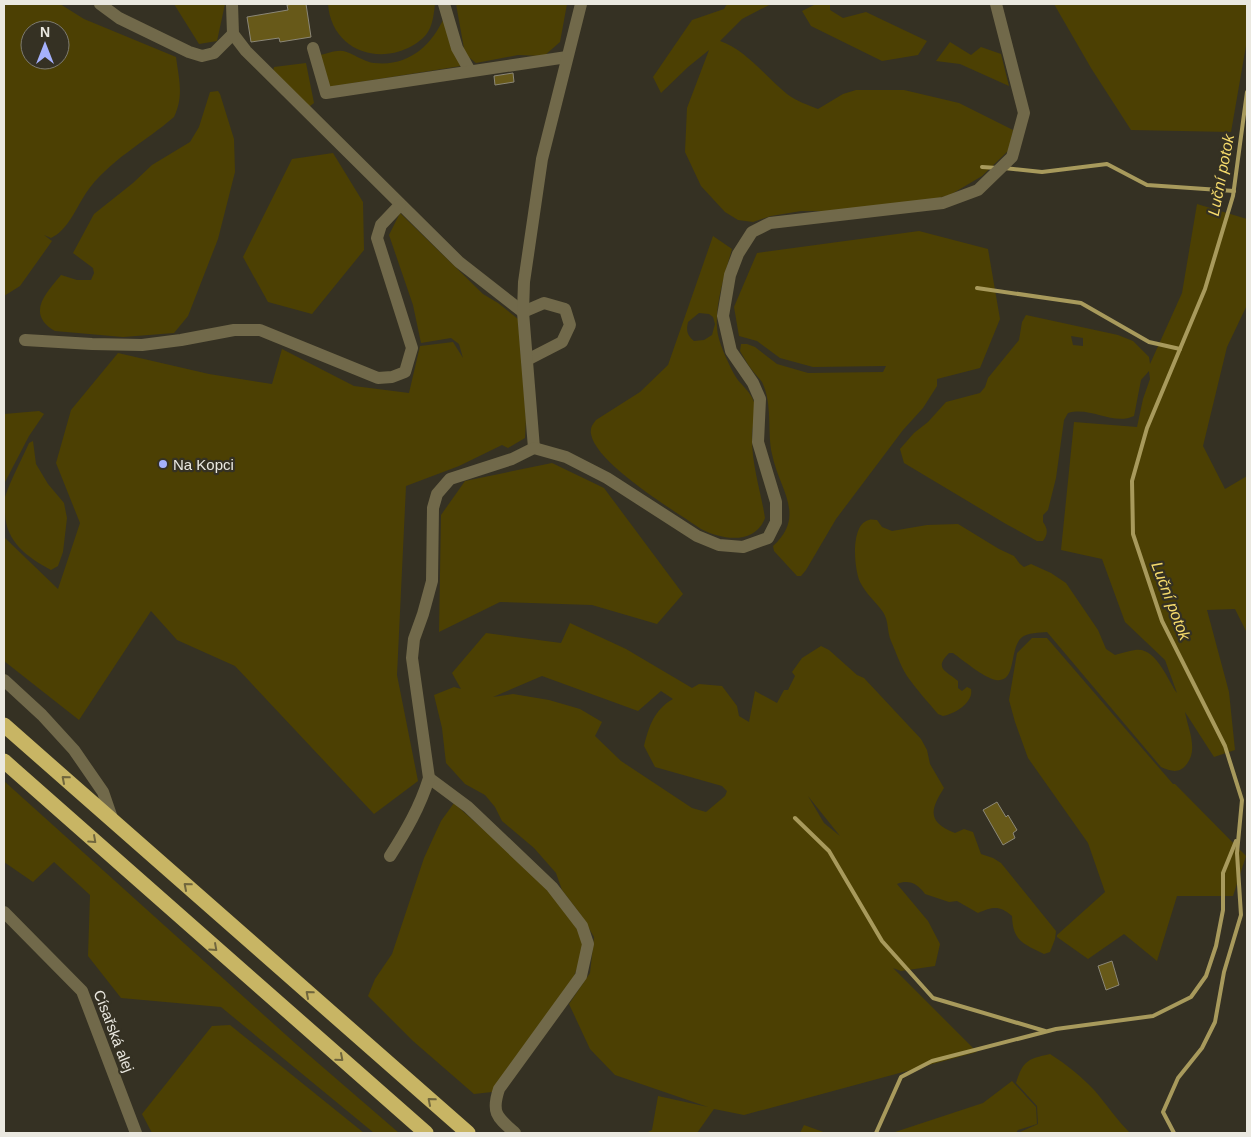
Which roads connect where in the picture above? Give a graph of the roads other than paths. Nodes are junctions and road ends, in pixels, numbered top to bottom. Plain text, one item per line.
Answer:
1 (100, 4) edge
2 (232, 4) edge
3 (444, 4) edge
4 (581, 4) edge
5 (996, 4) edge
6 (233, 34) junction
7 (313, 48) dead end
8 (567, 57) junction
9 (470, 71) junction
10 (400, 204) junction
11 (523, 312) junction
12 (25, 340) dead end
13 (527, 360) junction
14 (534, 448) junction
15 (4, 680) edge
16 (4, 726) edge
17 (4, 761) edge
18 (429, 778) junction
19 (113, 821) junction
20 (390, 856) dead end
21 (4, 912) edge
22 (131, 1132) edge
23 (426, 1133) edge
24 (468, 1133) edge
25 (515, 1133) edge

1 - 6 street
2 - 6 street
3 - 9 street
4 - 8 street
5 - 14 street
6 - 10 street
7 - 9 street
8 - 9 street
8 - 11 street
10 - 11 street
10 - 12 street
11 - 13 street
11 - 13 street
13 - 14 street
14 - 18 street
15 - 19 street
19 -> 16 highway
17 -> 23 highway
18 - 20 street
18 - 25 street
24 -> 19 highway
21 - 22 street, Císařská alej

